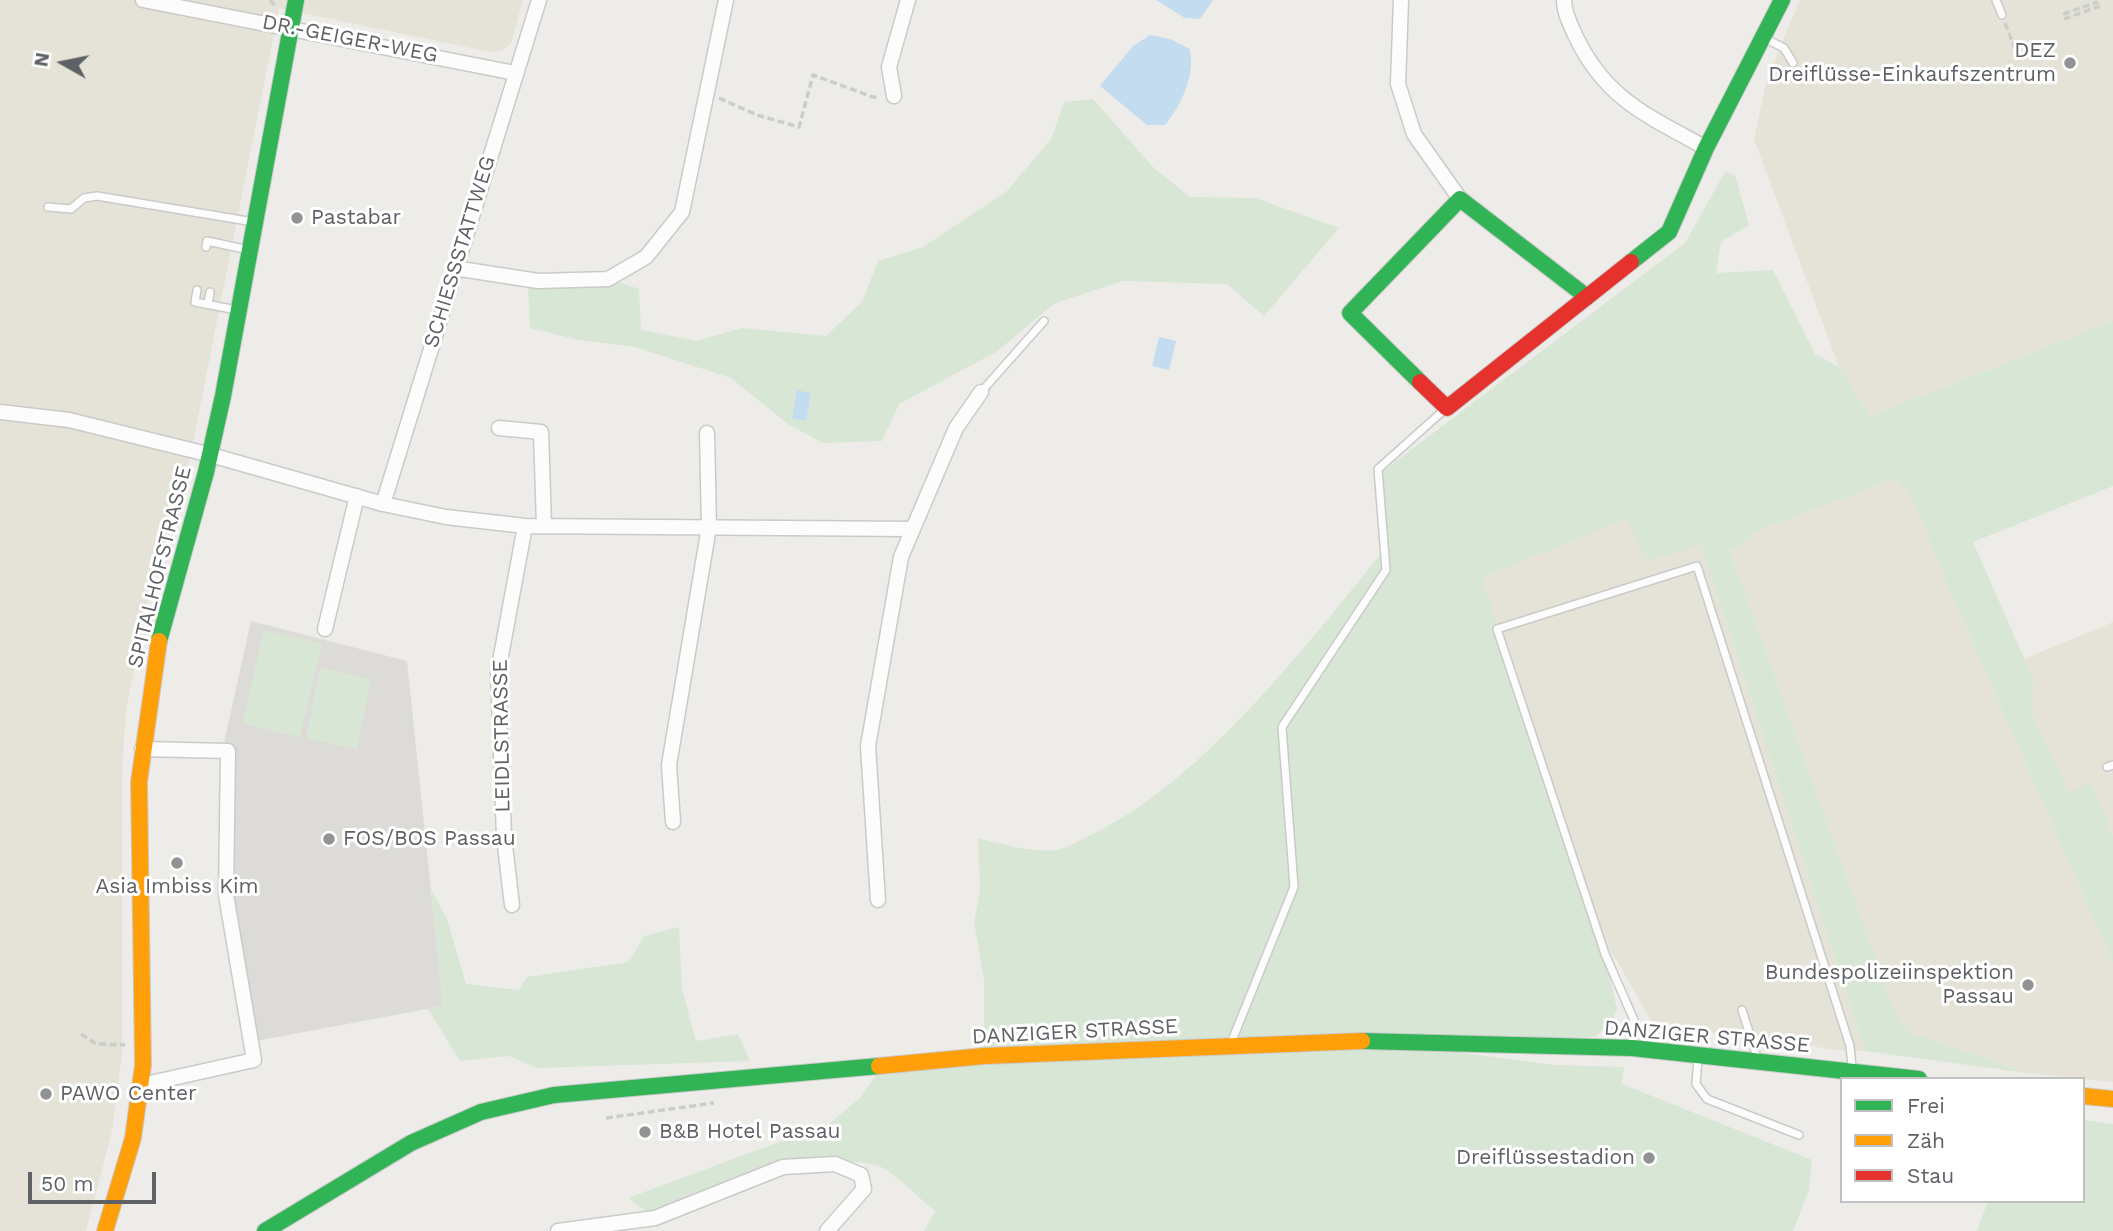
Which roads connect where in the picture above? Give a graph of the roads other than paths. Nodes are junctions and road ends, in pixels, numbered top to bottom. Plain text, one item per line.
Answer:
1 (143, 0) edge
2 (296, 0) edge
3 (539, 0) edge
4 (726, 0) edge
5 (908, 0) edge
6 (1401, 0) edge
7 (1564, 0) edge
8 (1782, 0) edge
9 (1996, 0) edge
10 (2002, 15) road end
11 (291, 26) junction
12 (1765, 38) junction
13 (1793, 63) dead end
14 (515, 73) junction
15 (894, 96) road end
16 (1706, 148) junction
17 (1460, 199) junction
18 (48, 207) dead end
19 (254, 222) junction
20 (206, 247) dead end
21 (250, 250) junction
22 (454, 268) junction
23 (197, 290) dead end
24 (210, 292) dead end
25 (1587, 297) junction
26 (208, 304) junction
27 (240, 311) junction
28 (1044, 321) dead end
29 (981, 392) joint
30 (1447, 408) junction
31 (0, 412) edge
32 (499, 428) dead end
33 (707, 433) dead end
34 (211, 455) junction
35 (357, 496) junction
36 (383, 504) junction
37 (544, 525) junction
38 (526, 526) junction
39 (709, 527) junction
40 (913, 529) junction
41 (325, 629) dead end
42 (142, 749) junction
43 (673, 822) dead end
44 (878, 900) dead end
45 (512, 905) dead end
46 (1742, 1010) dead end
47 (1230, 1046) junction
48 (1632, 1048) junction
49 (1698, 1053) junction
50 (1758, 1060) junction
51 (1860, 1074) edge
52 (1895, 1077) edge
53 (141, 1085) junction
54 (2085, 1096) edge
55 (2113, 1099) edge
56 (1799, 1135) dead end
57 (129, 1153) junction
58 (105, 1231) edge
59 (124, 1231) edge
60 (265, 1231) edge
61 (558, 1231) edge
62 (566, 1231) edge
63 (827, 1231) edge

1 - 11 street, DR.-GEIGER-WEG
2 - 11 street, SPITALHOFSTRASSE
3 - 14 street, SCHIESSSTATTWEG
4 - 22 street
5 - 15 street
6 - 17 street
7 - 16 street
8 - 12 street
9 - 10 lane
11 - 14 street, DR.-GEIGER-WEG
11 - 19 street, SPITALHOFSTRASSE
12 - 13 lane
12 - 16 street
14 - 22 street, SCHIESSSTATTWEG
16 - 25 street
17 - 25 street
17 - 30 street
18 - 19 lane
19 - 21 street, SPITALHOFSTRASSE
20 - 21 lane
21 - 27 street, SPITALHOFSTRASSE
22 - 36 street, SCHIESSSTATTWEG
23 - 26 lane
24 - 26 lane
25 - 30 street
26 - 27 lane
27 - 34 street, SPITALHOFSTRASSE
28 - 29 lane
29 - 40 street
30 - 47 lane
31 - 34 street
32 - 37 street
33 - 39 street
34 - 35 street
34 - 42 street, SPITALHOFSTRASSE
35 - 36 street
35 - 41 street
36 - 38 street
37 - 38 street
37 - 39 street
38 - 45 street, LEIDLSTRASSE
39 - 40 street
39 - 43 street
40 - 44 street
42 - 53 street, SPITALHOFSTRASSE
42 - 53 street
46 - 50 lane
47 - 48 street, DANZIGER STRASSE
47 - 60 street, DANZIGER STRASSE
48 - 49 street, DANZIGER STRASSE
48 - 51 lane
49 - 50 street, DANZIGER STRASSE
49 - 56 lane
50 - 51 street, DANZIGER STRASSE
51 - 52 street, DANZIGER STRASSE
53 - 57 street, SPITALHOFSTRASSE
54 - 55 street
57 - 58 street, SPITALHOFSTRASSE
57 - 59 street
61 - 62 street
62 - 63 street

